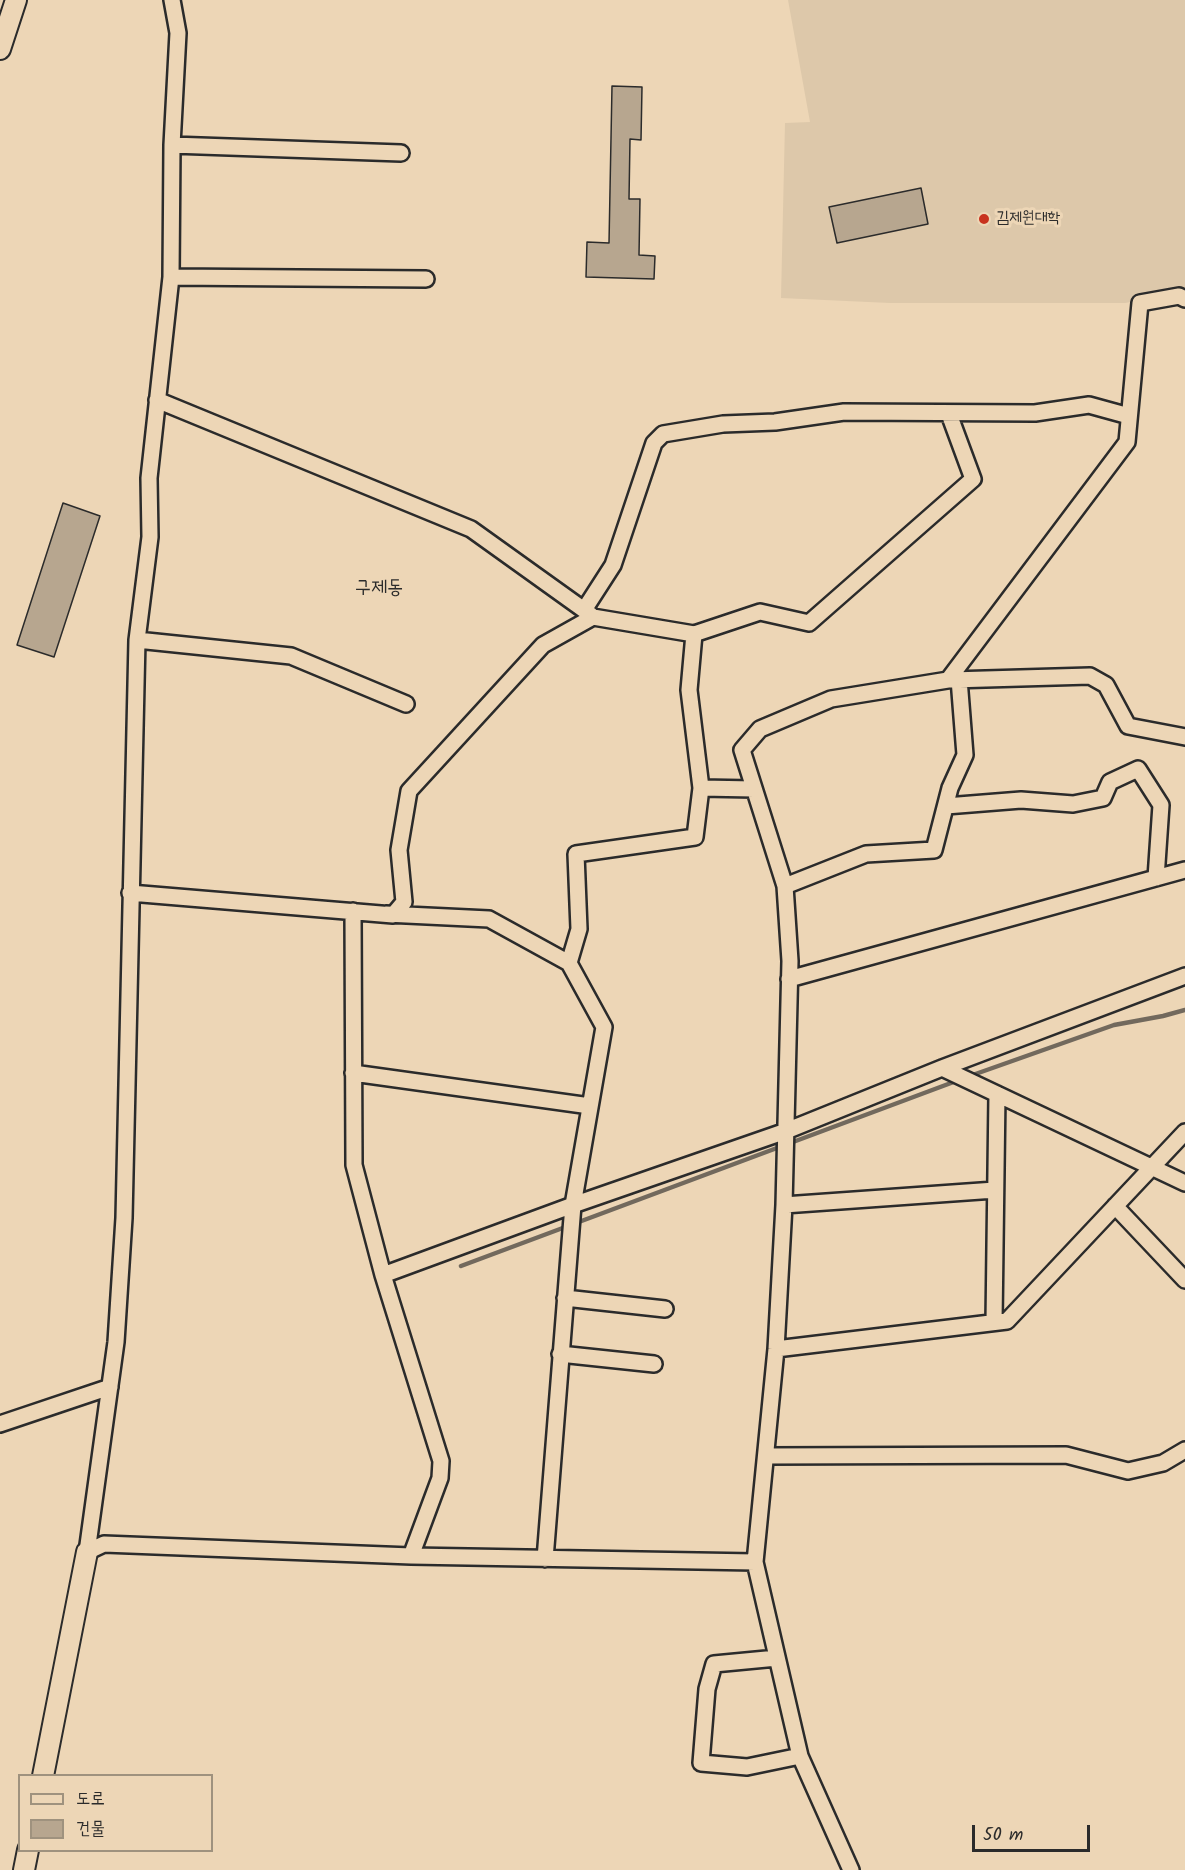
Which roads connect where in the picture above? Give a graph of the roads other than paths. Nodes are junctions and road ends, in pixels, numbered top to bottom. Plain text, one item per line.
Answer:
1 (16, 0) edge
2 (172, 0) edge
3 (0, 49) edge
4 (172, 145) junction
5 (401, 153) dead end
6 (171, 277) junction
7 (426, 279) dead end
8 (1185, 299) edge
9 (158, 399) junction
10 (949, 414) junction
11 (1129, 416) junction
12 (589, 613) junction
13 (694, 633) junction
14 (137, 640) junction
15 (954, 680) junction
16 (406, 704) dead end
17 (1185, 737) edge
18 (701, 788) junction
19 (754, 789) junction
20 (946, 806) junction
21 (1185, 870) edge
22 (1156, 878) junction
23 (785, 886) junction
24 (130, 893) junction
25 (353, 911) junction
26 (393, 915) junction
27 (569, 963) junction
28 (1185, 976) edge
29 (789, 979) junction
30 (942, 1068) junction
31 (353, 1072) junction
32 (997, 1094) junction
33 (590, 1106) junction
34 (1185, 1132) edge
35 (786, 1140) junction
36 (1152, 1168) junction
37 (1185, 1183) edge
38 (995, 1190) junction
39 (573, 1205) junction
40 (784, 1205) junction
41 (1115, 1206) junction
42 (383, 1275) junction
43 (1185, 1281) edge
44 (565, 1298) junction
45 (665, 1309) dead end
46 (994, 1322) junction
47 (776, 1349) junction
48 (560, 1354) junction
49 (654, 1364) dead end
50 (110, 1387) junction
51 (0, 1424) edge
52 (1185, 1450) edge
53 (766, 1456) junction
54 (87, 1552) junction
55 (411, 1556) junction
56 (545, 1559) junction
57 (755, 1562) junction
58 (777, 1658) junction
59 (800, 1756) junction
60 (43, 1774) edge
61 (28, 1852) edge
62 (24, 1870) edge
63 (851, 1870) edge

1 - 3 main road
2 - 4 street
4 - 5 street
4 - 6 street
6 - 7 street
6 - 9 street
8 - 11 street
9 - 12 street
9 - 14 street
10 - 11 street
10 - 12 street
10 - 13 street
11 - 15 street
12 - 13 street
12 - 26 street
13 - 18 street
14 - 16 street
14 - 24 street
15 - 17 street
15 - 19 street
15 - 20 street
18 - 19 street
18 - 27 street
19 - 23 street
20 - 22 street
20 - 23 street
21 - 22 street
22 - 29 street
23 - 29 street
24 - 25 street
24 - 50 street
25 - 26 street
25 - 31 street
26 - 27 street
27 - 33 street
28 - 30 street
29 - 35 street
30 - 32 street
30 - 35 street
31 - 33 street
31 - 42 street
32 - 36 street
32 - 38 street
33 - 39 street
34 - 36 street
35 - 39 street
35 - 40 street
36 - 37 street
36 - 41 street
38 - 40 street
38 - 46 street
39 - 42 street
39 - 44 street
40 - 47 street
41 - 43 street
41 - 46 street
42 - 55 street
44 - 45 street
44 - 48 street
46 - 47 street
47 - 53 street
48 - 49 street
48 - 56 street
50 - 51 street
50 - 54 street
52 - 53 street
53 - 57 street
54 - 55 street
54 - 60 main road
55 - 56 street
56 - 57 street
57 - 58 street
58 - 59 street
58 - 59 street
59 - 63 street
61 - 62 main road

